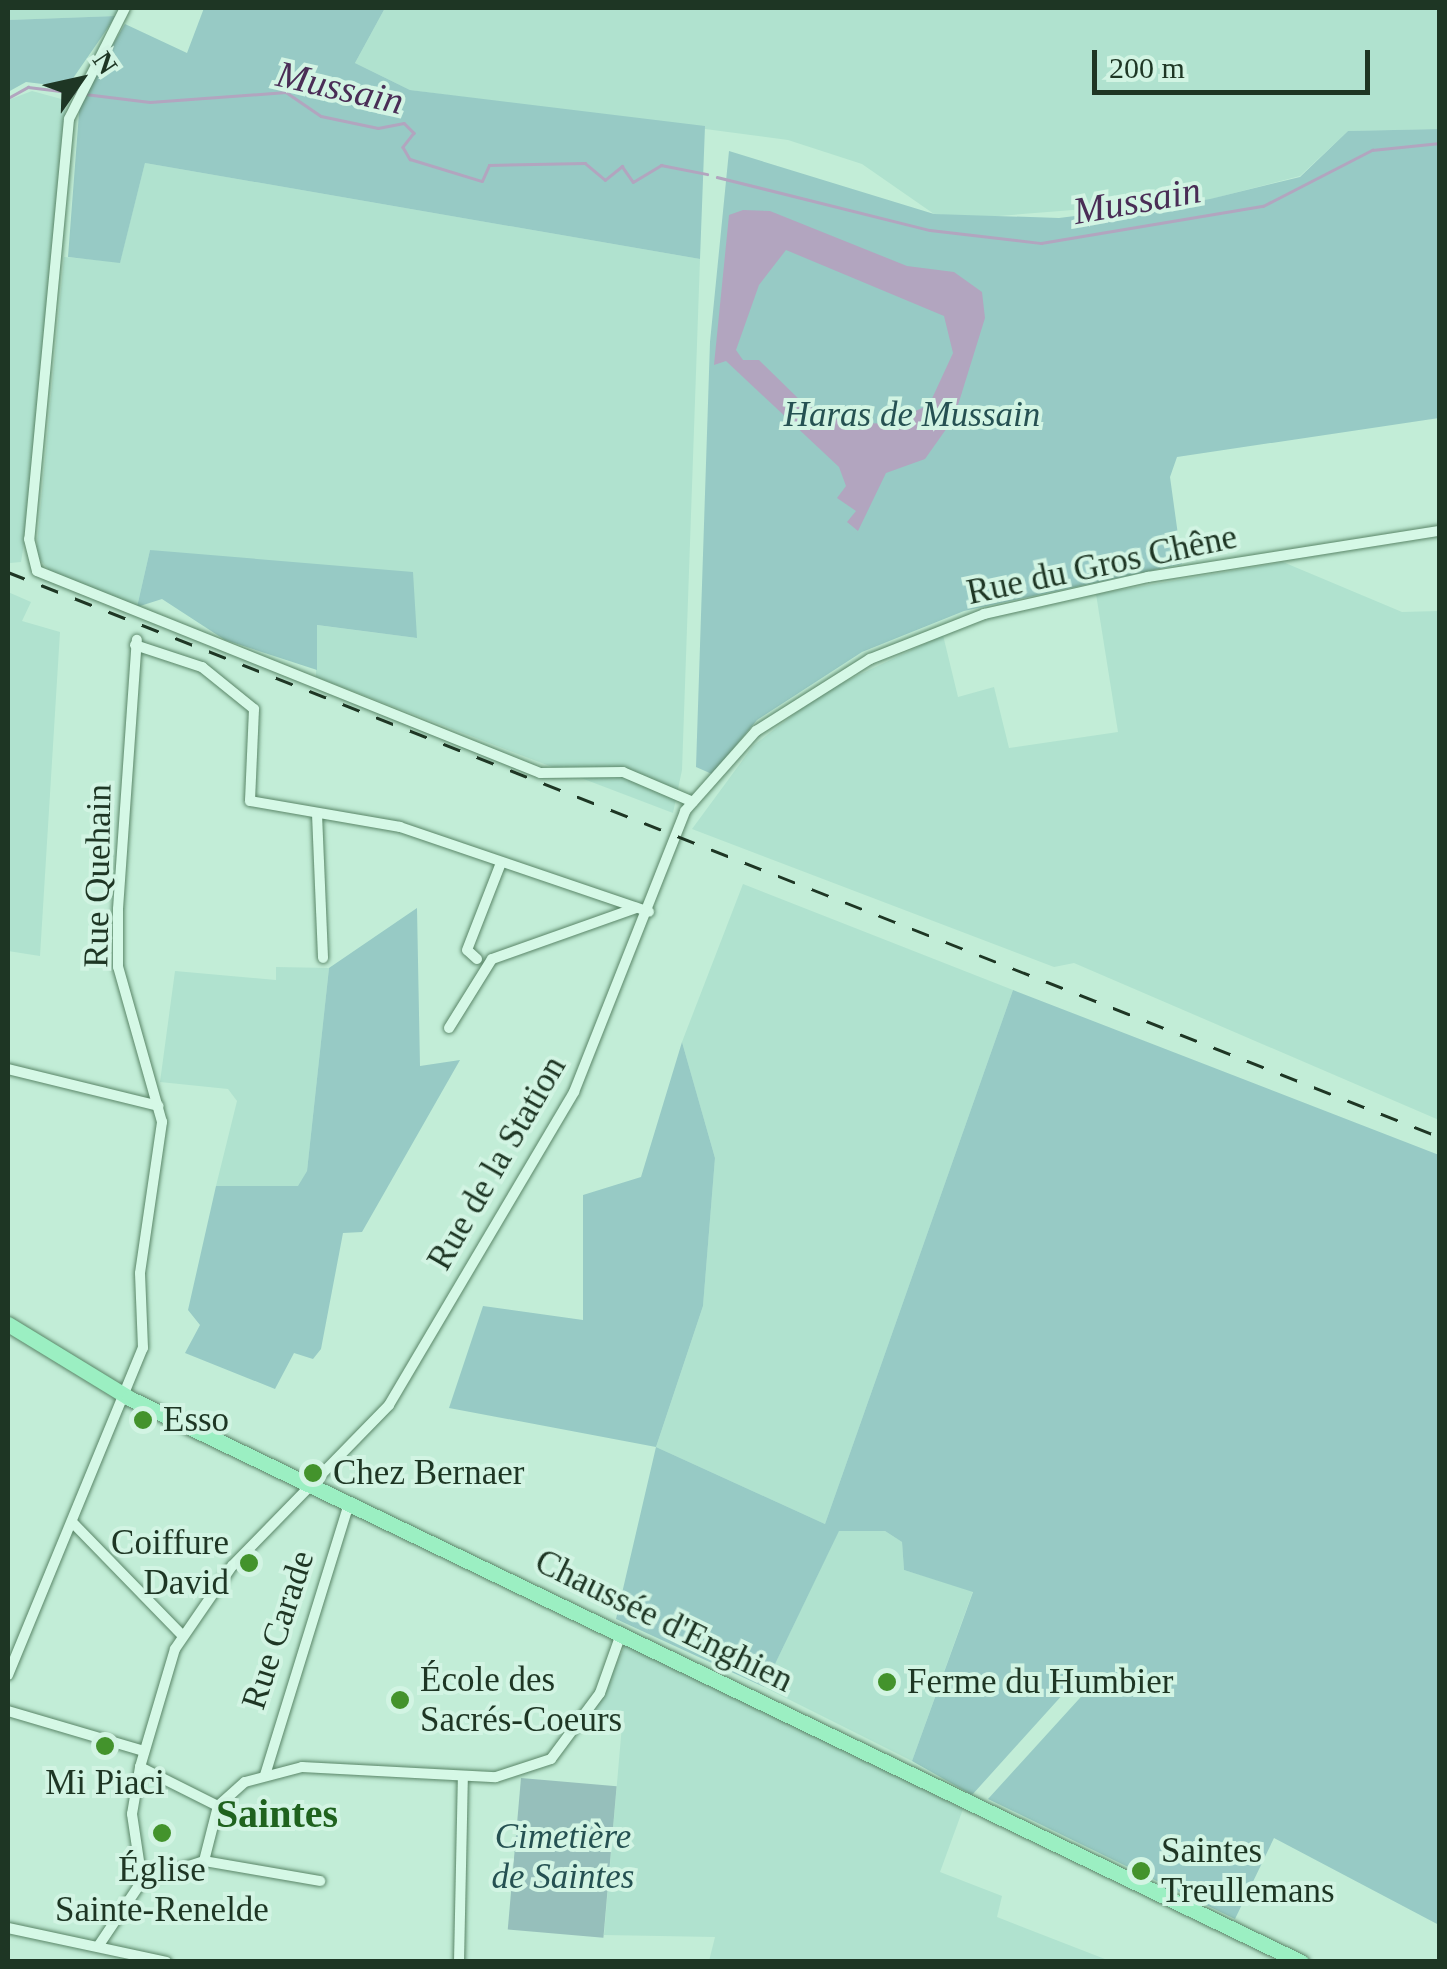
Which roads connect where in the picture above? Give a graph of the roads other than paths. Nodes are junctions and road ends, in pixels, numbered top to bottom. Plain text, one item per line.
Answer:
1 (125, 8) edge
2 (1440, 531) edge
3 (692, 802) junction
4 (317, 814) junction
5 (675, 836) joint
6 (500, 863) junction
7 (644, 909) junction
8 (323, 958) dead end
9 (478, 958) dead end
10 (449, 1028) dead end
11 (8, 1069) edge
12 (159, 1106) junction
13 (8, 1324) edge
14 (129, 1398) junction
15 (313, 1485) junction
16 (349, 1503) junction
17 (73, 1524) junction
18 (621, 1634) junction
19 (183, 1636) junction
20 (8, 1675) edge
21 (8, 1710) edge
22 (144, 1751) junction
23 (140, 1767) junction
24 (265, 1776) junction
25 (463, 1777) junction
26 (218, 1806) junction
27 (204, 1860) junction
28 (320, 1881) dead end
29 (142, 1882) junction
30 (8, 1928) edge
31 (99, 1944) junction
32 (166, 1962) edge
33 (459, 1962) edge
34 (1301, 1962) edge

1 - 3 street
2 - 3 street, Rue du Gros Chêne
3 - 5 street, Rue du Gros Chêne
4 - 6 street
4 - 8 street
4 - 12 street, Rue Quehain
5 - 7 street, Rue de la Station
6 - 7 street
6 - 9 street
7 - 10 street
7 - 15 street, Rue de la Station
11 - 12 street
12 - 14 street, Rue Quehain
13 - 14 main road, Chaussée d'Enghien
14 - 15 main road, Chaussée d'Enghien
14 - 17 street, Rue Quehain
15 - 16 main road, Chaussée d'Enghien
15 - 19 street, Rue de la Station
16 - 18 main road, Chaussée d'Enghien
16 - 24 street, Rue Carade
17 - 19 street
17 - 20 street, Rue Quehain
18 - 25 street
18 - 34 main road, Chaussée d'Enghien
19 - 22 street, Rue de la Station
21 - 22 street
22 - 23 street, Rue de la Station
23 - 26 street
23 - 29 street, Rue de la Station
24 - 25 street
24 - 26 street
25 - 33 street
26 - 27 street
27 - 28 street
27 - 29 street
29 - 31 street
30 - 31 street
31 - 32 street

